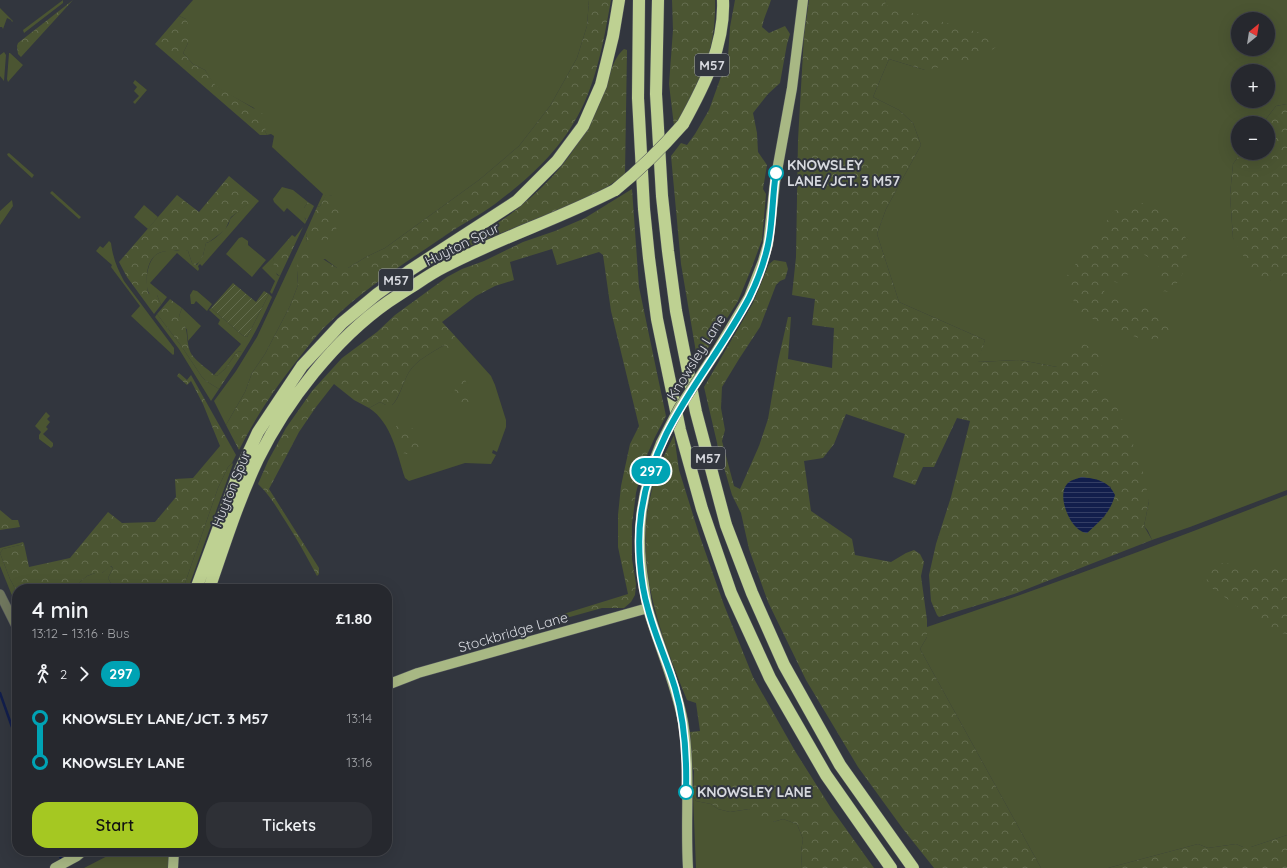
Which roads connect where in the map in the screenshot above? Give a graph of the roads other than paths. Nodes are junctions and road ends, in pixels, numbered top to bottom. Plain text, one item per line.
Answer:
1 (619, 0) edge
2 (639, 0) edge
3 (658, 0) edge
4 (723, 0) edge
5 (803, 0) edge
6 (198, 584) edge
7 (211, 584) edge
8 (0, 594) edge
9 (648, 608) junction
10 (12, 618) edge
11 (392, 682) edge
12 (77, 856) edge
13 (174, 856) edge
14 (61, 866) edge
15 (173, 868) edge
16 (688, 868) edge
17 (891, 868) edge
18 (913, 868) edge

1 - 6 highway, Huyton Spur / M57
2 - 17 highway, M57
3 - 18 highway, M57
4 - 7 highway, Huyton Spur / M57, bridge
5 - 9 main road, Knowsley Lane, bridge
8 - 10 street
9 - 11 main road, Stockbridge Lane
9 - 16 main road, Knowsley Lane
12 - 14 main road
13 - 15 main road

